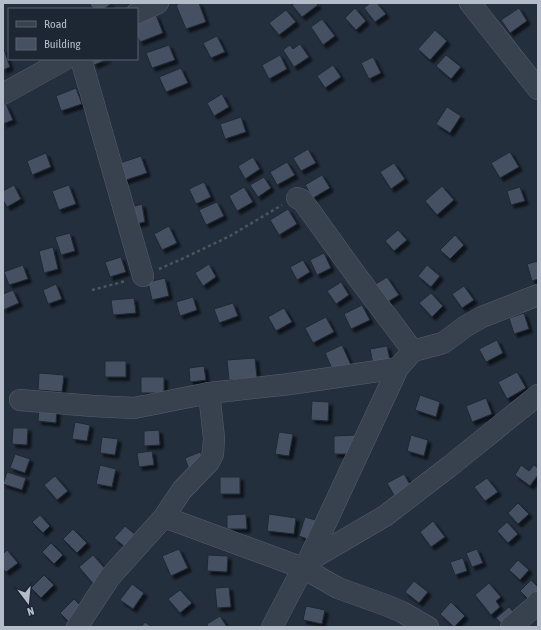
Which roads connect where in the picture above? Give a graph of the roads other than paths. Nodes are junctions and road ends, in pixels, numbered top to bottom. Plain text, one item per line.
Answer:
1 (158, 3) edge
2 (470, 3) edge
3 (138, 13) edge
4 (64, 60) edge
5 (81, 60) edge
6 (538, 89) edge
7 (3, 94) edge
8 (297, 198) road end
9 (143, 276) road end
10 (538, 295) edge
11 (413, 351) junction
12 (398, 368) junction
13 (209, 393) junction
14 (538, 395) edge
15 (20, 400) dead end
16 (164, 517) junction
17 (306, 565) junction
18 (537, 606) edge
19 (77, 627) edge
20 (272, 627) edge
21 (428, 627) edge
22 (511, 627) edge

1 - 3 street
2 - 6 street
4 - 7 street
5 - 9 street
8 - 11 street
10 - 11 street
11 - 12 street
12 - 13 street
12 - 17 street
13 - 15 street
13 - 16 street
14 - 17 street
16 - 17 street
16 - 19 street
17 - 20 street
17 - 21 street
18 - 22 street

